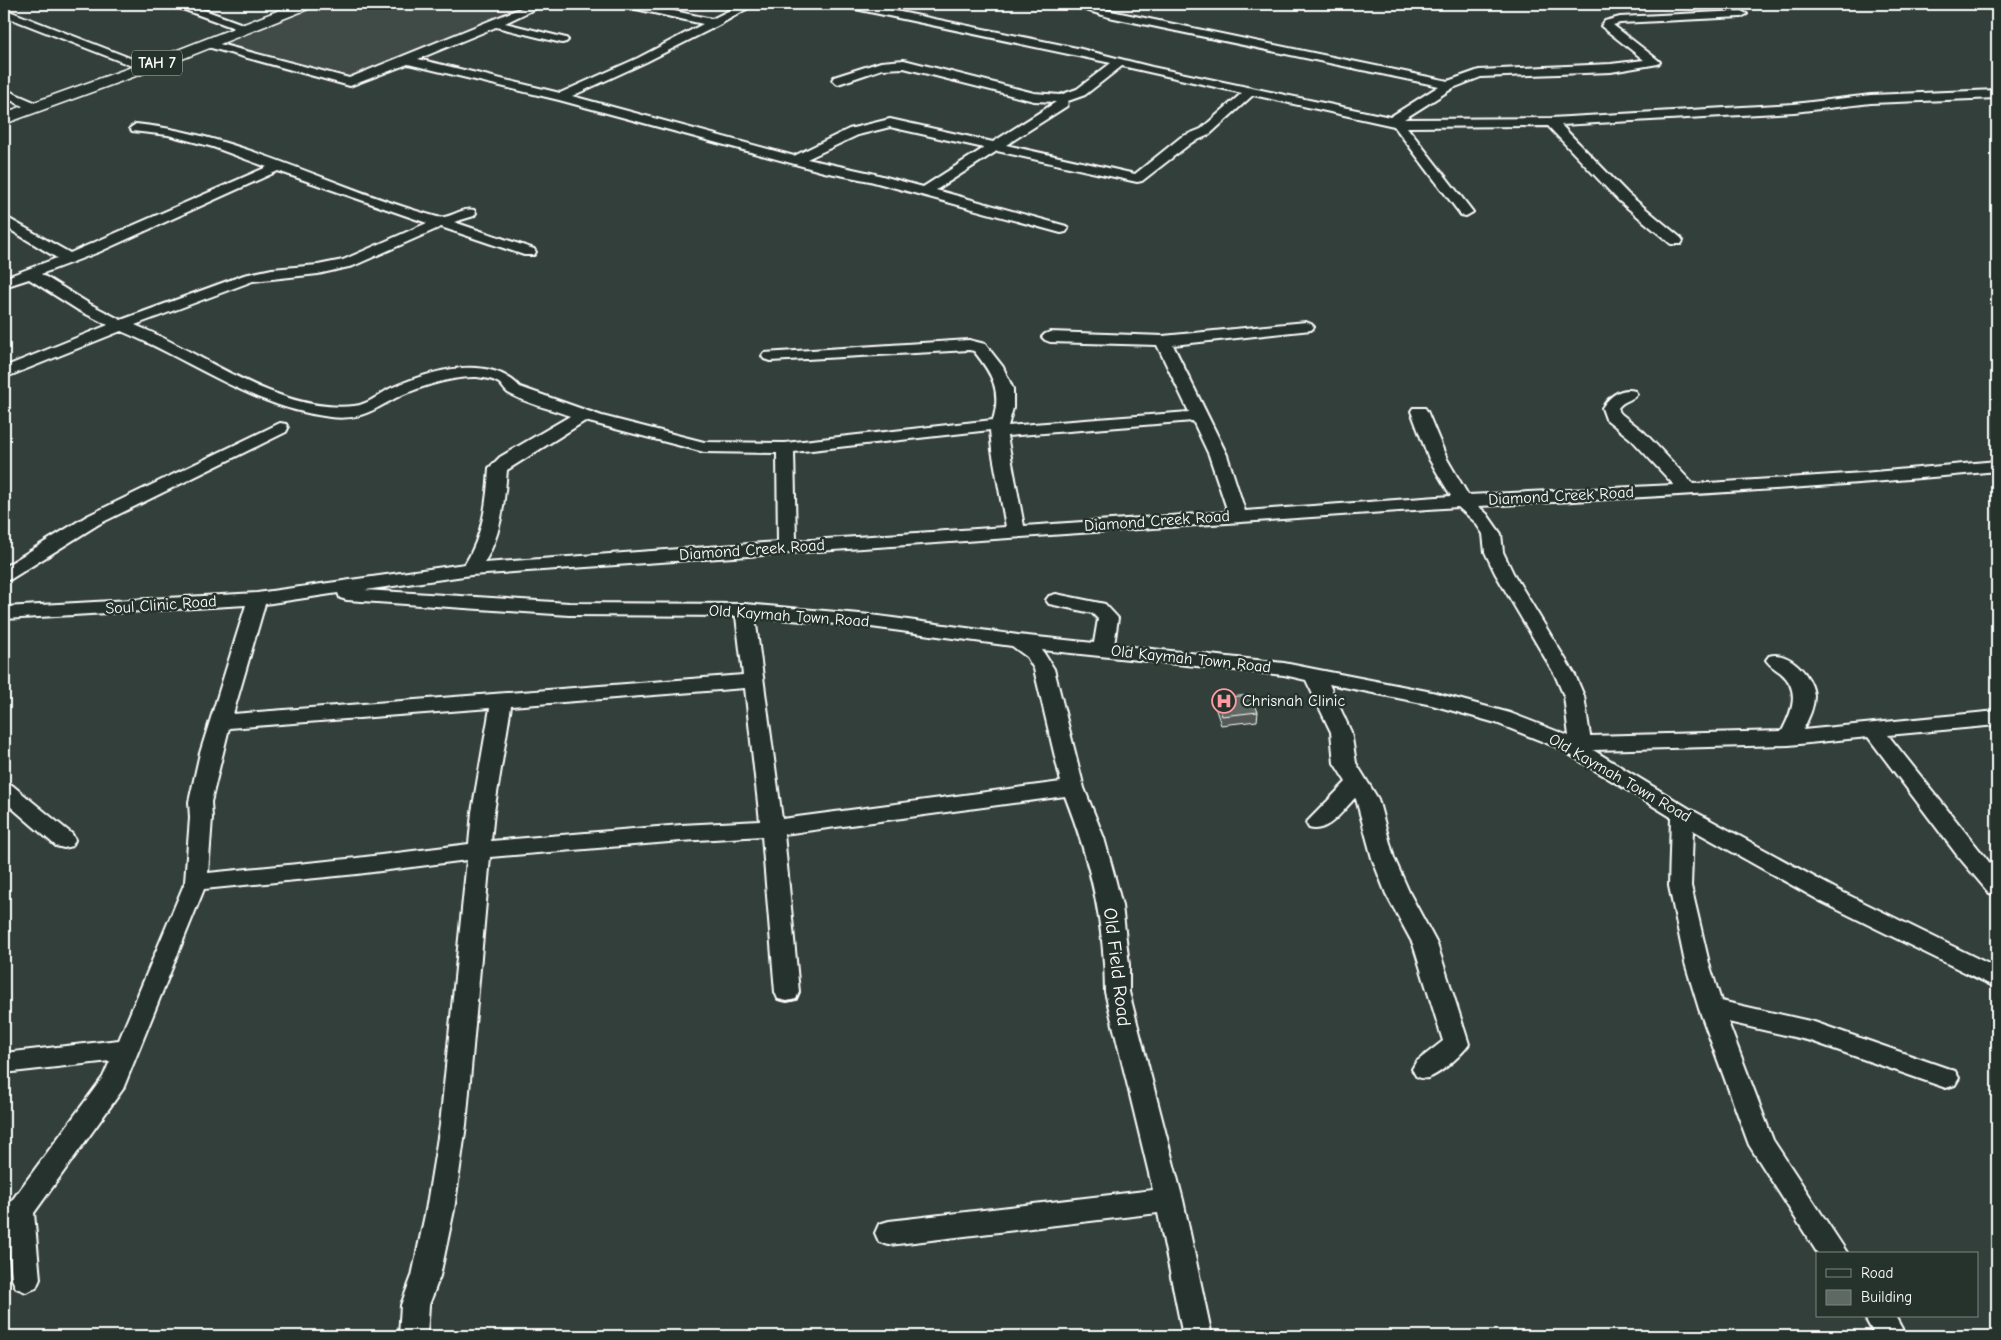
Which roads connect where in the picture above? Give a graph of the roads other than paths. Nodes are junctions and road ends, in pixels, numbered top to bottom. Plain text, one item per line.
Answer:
1 (178, 4) edge
2 (308, 4) edge
3 (540, 4) edge
4 (627, 4) edge
5 (750, 4) edge
6 (846, 4) edge
7 (906, 4) edge
8 (1077, 4) edge
9 (4, 12) edge
10 (889, 12) junction
11 (1741, 14) dead end
12 (495, 23) junction
13 (715, 23) junction
14 (244, 28) junction
15 (562, 40) dead end
16 (208, 44) junction
17 (407, 60) junction
18 (1121, 61) junction
19 (144, 67) junction
20 (838, 80) dead end
21 (1449, 85) junction
22 (1251, 91) junction
23 (4, 93) edge
24 (1997, 94) edge
25 (561, 97) junction
26 (1062, 99) junction
27 (35, 107) junction
28 (4, 119) edge
29 (1395, 122) junction
30 (1551, 122) junction
31 (136, 128) dead end
32 (998, 146) junction
33 (796, 160) junction
34 (279, 166) junction
35 (924, 192) junction
36 (1466, 212) dead end
37 (468, 214) dead end
38 (4, 220) edge
39 (438, 222) junction
40 (1061, 229) dead end
41 (1676, 241) dead end
42 (528, 252) dead end
43 (64, 260) junction
44 (30, 273) junction
45 (4, 283) edge
46 (121, 325) junction
47 (1306, 327) dead end
48 (1050, 337) dead end
49 (1163, 341) junction
50 (770, 356) dead end
51 (4, 373) edge
52 (1629, 394) dead end
53 (1419, 411) dead end
54 (582, 416) junction
55 (1199, 416) junction
56 (280, 428) dead end
57 (999, 428) junction
58 (785, 448) junction
59 (1997, 466) edge
60 (1688, 489) junction
61 (1462, 501) junction
62 (1238, 516) junction
63 (1016, 531) junction
64 (787, 547) junction
65 (471, 569) junction
66 (4, 575) edge
67 (317, 592) junction
68 (257, 599) junction
69 (1056, 600) dead end
70 (745, 610) junction
71 (4, 613) edge
72 (1018, 641) junction
73 (1103, 650) junction
74 (1776, 660) dead end
75 (1314, 675) junction
76 (754, 681) junction
77 (502, 700) junction
78 (1997, 718) edge
79 (221, 722) junction
80 (1874, 730) junction
81 (1789, 738) junction
82 (1573, 743) junction
83 (1357, 783) junction
84 (1074, 788) junction
85 (4, 790) edge
86 (1682, 814) junction
87 (1317, 823) dead end
88 (772, 828) junction
89 (64, 840) dead end
90 (480, 850) junction
91 (196, 882) junction
92 (1997, 885) edge
93 (1997, 979) edge
94 (787, 992) dead end
95 (1711, 1010) junction
96 (128, 1048) junction
97 (4, 1064) edge
98 (1425, 1069) dead end
99 (1946, 1078) dead end
100 (1169, 1200) junction
101 (889, 1232) dead end
102 (1833, 1252) edge
103 (26, 1279) dead end
104 (1879, 1318) edge
105 (413, 1336) edge
106 (1198, 1336) edge
107 (1892, 1336) edge

1 - 14 street
2 - 14 highway, TAH 7
3 - 12 street
4 - 13 street
5 - 13 street
6 - 10 street
7 - 10 street
8 - 21 street
9 - 19 street
10 - 18 street
11 - 21 street
12 - 15 street
12 - 17 street
13 - 25 street
14 - 16 highway, TAH 7
16 - 17 street
16 - 19 highway, TAH 7
17 - 25 street
18 - 22 street
18 - 26 street
19 - 27 highway, TAH 7
20 - 26 street
21 - 29 street
22 - 29 street
22 - 32 street
23 - 27 street
24 - 30 street
25 - 33 street
26 - 32 street
27 - 28 highway, TAH 7
29 - 30 street
29 - 36 street
30 - 41 street
31 - 34 street
32 - 33 street
32 - 35 street
33 - 35 street
34 - 39 street
34 - 43 street
35 - 40 street
37 - 39 street
38 - 43 street
39 - 42 street
39 - 46 street
43 - 44 street
44 - 45 street
44 - 46 street
46 - 51 street
46 - 54 street
47 - 49 street
48 - 49 street
49 - 55 street
50 - 57 street
52 - 60 street
53 - 61 street
54 - 58 street
54 - 65 street
55 - 57 street
55 - 62 street
56 - 66 street
57 - 58 street
57 - 63 street
58 - 64 street
59 - 60 street, Diamond Creek Road
60 - 61 street, Diamond Creek Road
61 - 62 street, Diamond Creek Road
61 - 82 street
62 - 63 street, Diamond Creek Road
63 - 64 street, Diamond Creek Road
64 - 65 street, Diamond Creek Road
65 - 67 street, Diamond Creek Road
67 - 68 street, Soul Clinic Road
67 - 70 street, Old Kaymah Town Road
68 - 71 street, Soul Clinic Road
68 - 79 street
69 - 73 street
70 - 72 street, Old Kaymah Town Road
70 - 76 street
72 - 73 street, Old Kaymah Town Road
72 - 84 street, Old Field Road
73 - 75 street, Old Kaymah Town Road
74 - 81 street
75 - 82 street, Old Kaymah Town Road
75 - 83 street
76 - 77 street
76 - 88 street
77 - 79 street
77 - 90 street
78 - 80 street
79 - 91 street
80 - 81 street
80 - 92 street
81 - 82 street
82 - 86 street, Old Kaymah Town Road
83 - 87 street
83 - 98 street
84 - 88 street
84 - 100 street, Old Field Road
85 - 89 street
86 - 93 street, Old Kaymah Town Road
86 - 95 street
88 - 90 street
88 - 94 street
90 - 91 street
90 - 105 street
91 - 96 street
95 - 99 street
95 - 102 street
96 - 97 street
96 - 103 street
100 - 101 street
100 - 106 street, Old Field Road
104 - 107 street

